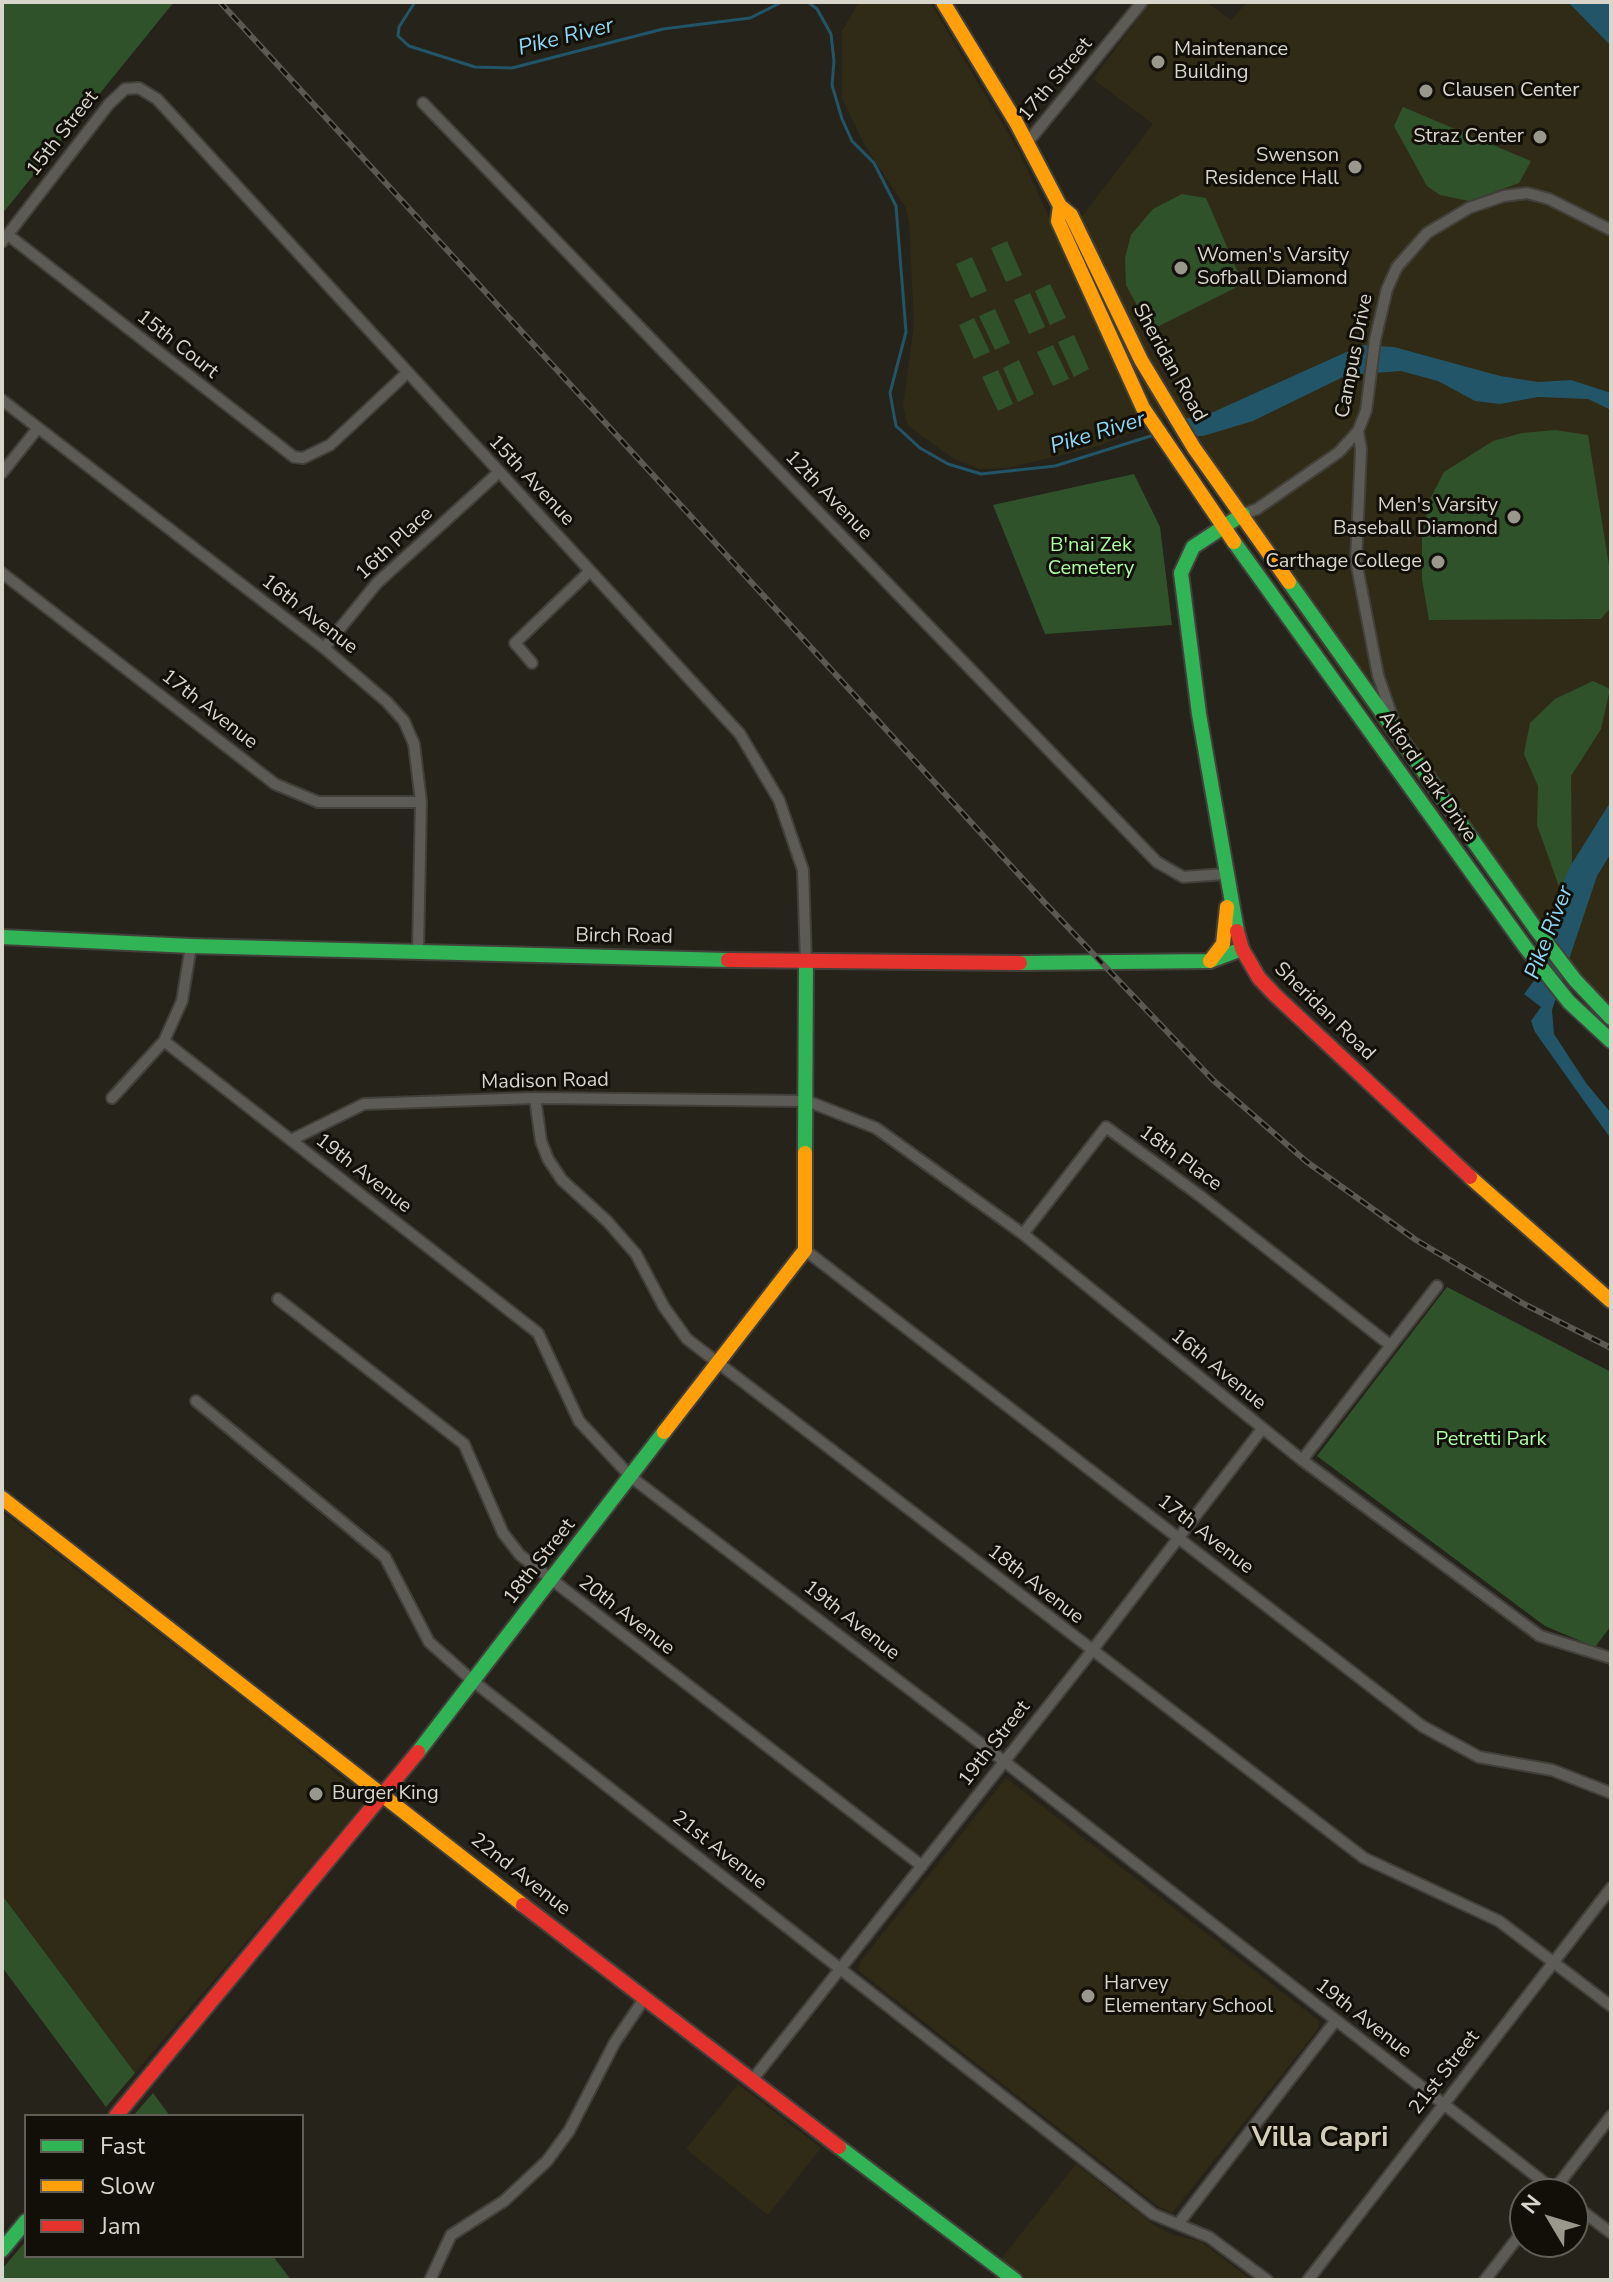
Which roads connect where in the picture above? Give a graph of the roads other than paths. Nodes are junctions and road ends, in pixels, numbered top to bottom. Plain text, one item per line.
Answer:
1 (943, 2) edge
2 (1142, 2) edge
3 (125, 89) joint
4 (423, 103) dead end
5 (1027, 143) junction
6 (1060, 206) junction
7 (1611, 230) edge
8 (5, 238) edge
9 (407, 373) junction
10 (2, 400) edge
11 (38, 428) junction
12 (1358, 431) junction
13 (2, 473) edge
14 (498, 473) junction
15 (1243, 514) junction
16 (1223, 526) junction
17 (590, 571) junction
18 (2, 573) edge
19 (324, 648) junction
20 (532, 663) dead end
21 (1402, 743) junction
22 (421, 802) junction
23 (1225, 874) junction
24 (1229, 899) junction
25 (2, 937) edge
26 (191, 946) junction
27 (1242, 949) junction
28 (418, 952) junction
29 (1210, 961) junction
30 (806, 962) junction
31 (1611, 1018) edge
32 (164, 1041) junction
33 (1611, 1041) edge
34 (112, 1098) dead end
35 (535, 1098) junction
36 (807, 1101) junction
37 (291, 1140) junction
38 (1023, 1234) junction
39 (805, 1250) junction
40 (1437, 1286) dead end
41 (278, 1299) dead end
42 (1611, 1301) edge
43 (1390, 1345) junction
44 (720, 1363) junction
45 (196, 1401) dead end
46 (1262, 1429) junction
47 (1302, 1460) junction
48 (631, 1477) junction
49 (2, 1498) edge
50 (1180, 1539) junction
51 (551, 1581) junction
52 (1091, 1652) junction
53 (1611, 1658) edge
54 (473, 1681) junction
55 (1005, 1762) junction
56 (1611, 1793) edge
57 (385, 1794) junction
58 (922, 1866) junction
59 (1611, 1888) edge
60 (1555, 1961) junction
61 (840, 1971) junction
62 (644, 1999) junction
63 (1611, 2006) edge
64 (1336, 2020) junction
65 (753, 2079) junction
66 (1444, 2104) junction
67 (118, 2114) edge
68 (1611, 2116) edge
69 (1536, 2178) edge
70 (1566, 2178) edge
71 (1589, 2216) edge
72 (24, 2223) edge
73 (1178, 2224) junction
74 (1611, 2233) edge
75 (1509, 2249) edge
76 (2, 2250) edge
77 (430, 2280) edge
78 (1015, 2280) edge
79 (1267, 2280) edge
80 (1308, 2280) edge
81 (1485, 2280) edge

1 - 5 street, Sheridan Road
2 - 5 street, 17th Street
3 - 8 street, 15th Street
3 - 9 street, 15th Avenue
4 - 23 street, 12th Avenue
5 - 6 street, Sheridan Road
6 - 15 street, Sheridan Road
6 - 16 street, Sheridan Road
7 - 12 street, Campus Drive
8 - 9 street, 15th Court
9 - 14 street, 15th Avenue
10 - 11 street, 16th Avenue
11 - 13 street
11 - 19 street, 16th Avenue
12 - 15 street
12 - 21 street, Campus Drive
14 - 17 street, 15th Avenue
14 - 19 street, 16th Place
15 - 16 street, Sheridan Road
15 - 21 street, Alford Park Drive
16 - 23 street, Sheridan Road
16 - 33 street, Alford Park Drive
17 - 20 street
17 - 30 street, 15th Avenue
18 - 22 street, 17th Avenue
19 - 22 street, 16th Avenue
21 - 31 street, Alford Park Drive
22 - 28 street, 16th Avenue
23 - 24 street, Sheridan Road
24 - 27 street, Sheridan Road
24 - 29 street
25 - 26 street, Birch Road
26 - 28 street, Birch Road
26 - 32 street
27 - 29 street, Birch Road
27 - 42 street, Sheridan Road
28 - 30 street, Birch Road
29 - 30 street, Birch Road
30 - 36 street
32 - 34 street
32 - 37 street, 19th Avenue
35 - 36 street, Madison Road
35 - 37 street, Madison Road
35 - 44 street, 18th Avenue
36 - 38 street, 16th Avenue
36 - 39 street
37 - 48 street, 19th Avenue
38 - 43 street, 18th Place
38 - 46 street, 16th Avenue
39 - 44 street, 18th Street
39 - 50 street, 17th Avenue
40 - 43 street
41 - 51 street, 20th Avenue
43 - 47 street
44 - 48 street, 18th Street
44 - 52 street, 18th Avenue
45 - 54 street, 21st Avenue
46 - 47 street, 16th Avenue
46 - 50 street, 19th Street
47 - 53 street, 16th Avenue
48 - 51 street, 18th Street
48 - 55 street, 19th Avenue
49 - 57 street, 22nd Avenue
50 - 52 street, 19th Street
50 - 56 street, 17th Avenue
51 - 54 street, 18th Street
51 - 58 street, 20th Avenue
52 - 55 street, 19th Street
52 - 60 street, 18th Avenue
54 - 57 street, 18th Street
54 - 61 street, 21st Avenue
55 - 58 street, 19th Street
55 - 64 street, 19th Avenue
57 - 62 street, 22nd Avenue
57 - 67 street, 18th Street
58 - 61 street, 19th Street
59 - 60 street, 21st Street
60 - 63 street, 18th Avenue
60 - 66 street, 21st Street
61 - 65 street, 19th Street
61 - 73 street, 21st Avenue
62 - 65 street, 22nd Avenue
62 - 77 street
64 - 66 street, 19th Avenue
64 - 73 street
65 - 78 street, 22nd Avenue
66 - 69 street, 19th Avenue
66 - 80 street, 21st Street
68 - 70 street
71 - 74 street
72 - 76 street
73 - 79 street, 21st Avenue
75 - 81 street

